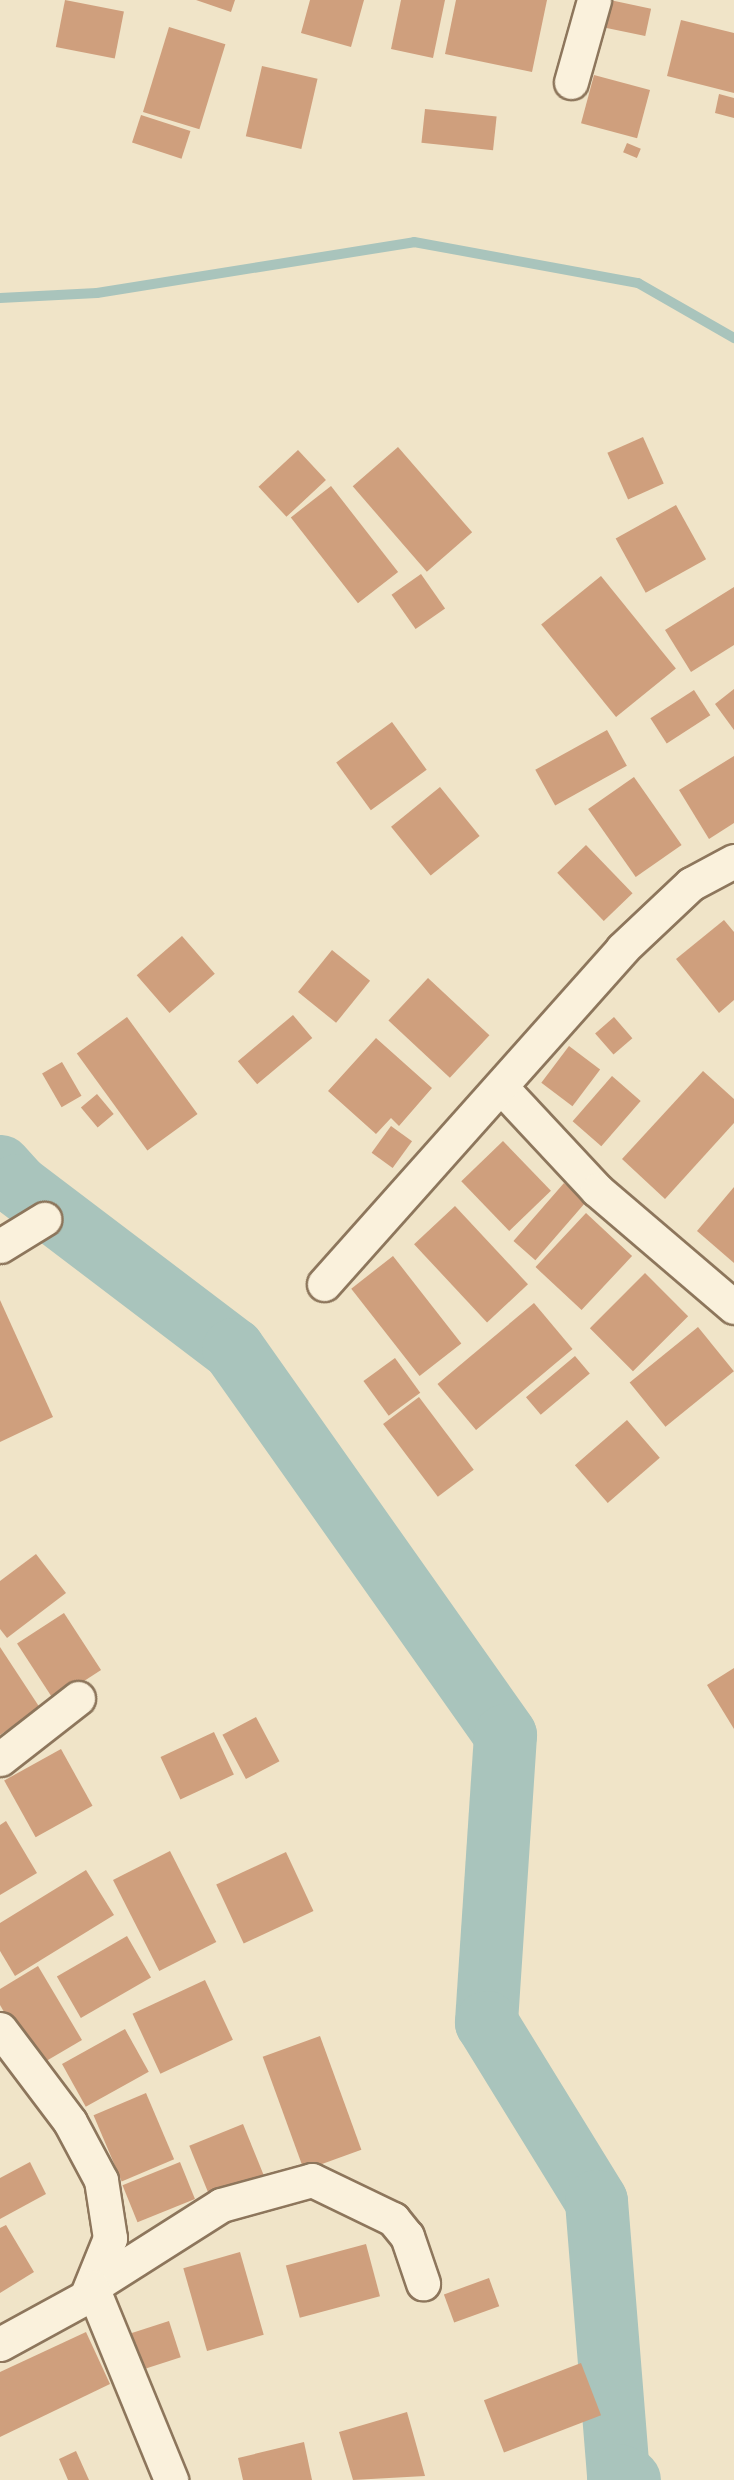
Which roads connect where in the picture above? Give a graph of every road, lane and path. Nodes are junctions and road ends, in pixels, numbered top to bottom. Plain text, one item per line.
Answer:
1 (594, 0) edge
2 (571, 82) dead end
3 (734, 861) edge
4 (502, 1088) junction
5 (44, 1220) dead end
6 (0, 1246) edge
7 (324, 1284) dead end
8 (734, 1307) edge
9 (78, 1698) dead end
10 (0, 1759) edge
11 (0, 2029) edge
12 (423, 2283) dead end
13 (92, 2287) junction
14 (0, 2344) edge
15 (171, 2480) edge

1 - 2 street
3 - 4 street
4 - 7 street
4 - 8 street
5 - 6 street
9 - 10 street
11 - 13 street
12 - 13 street
13 - 14 street
13 - 15 street

